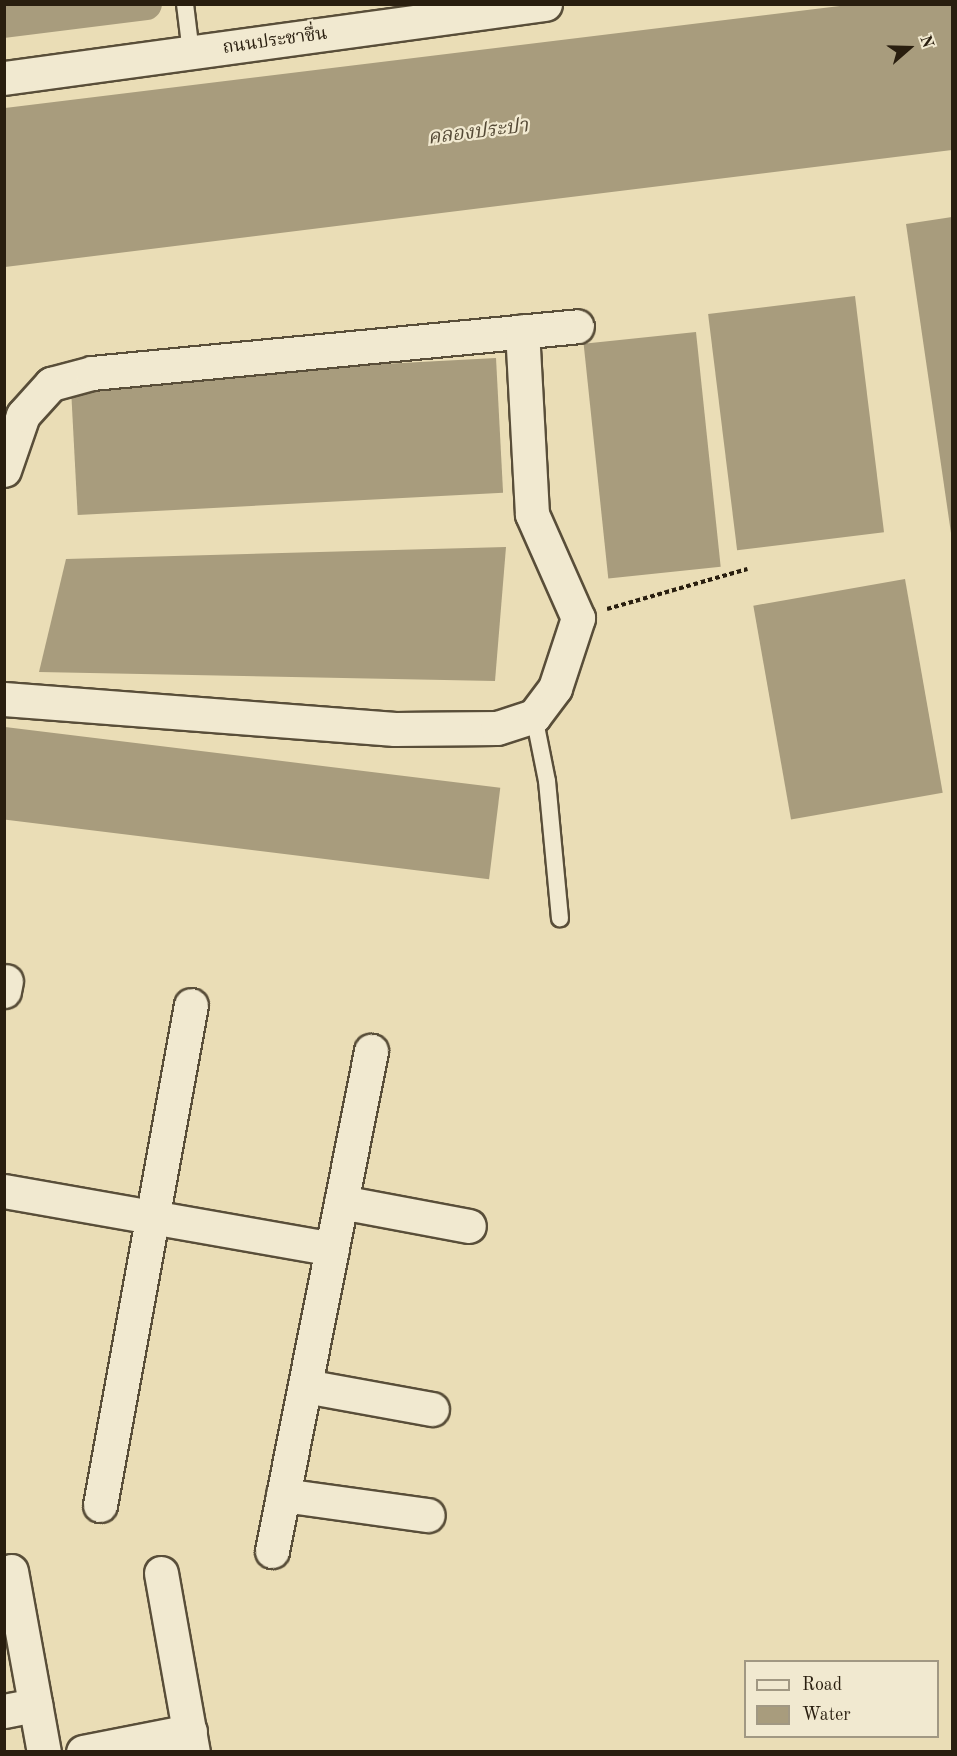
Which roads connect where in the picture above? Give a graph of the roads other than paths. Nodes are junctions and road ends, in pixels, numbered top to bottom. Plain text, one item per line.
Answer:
1 (545, 4) edge
2 (185, 5) edge
3 (191, 52) junction
4 (4, 78) edge
5 (578, 326) dead end
6 (522, 331) junction
7 (4, 470) edge
8 (4, 699) edge
9 (534, 716) junction
10 (560, 918) dead end
11 (191, 1005) dead end
12 (371, 1051) dead end
13 (4, 1191) edge
14 (341, 1202) junction
15 (153, 1217) junction
16 (469, 1226) dead end
17 (332, 1249) junction
18 (305, 1386) junction
19 (432, 1409) dead end
20 (284, 1495) junction
21 (100, 1505) dead end
22 (428, 1515) dead end
23 (272, 1551) dead end
24 (11, 1571) dead end
25 (161, 1573) dead end
26 (20, 1708) edge
27 (192, 1741) edge
28 (44, 1752) edge
29 (83, 1752) edge

1 - 3 street, ถนนประชาชื่น
2 - 3 lane
3 - 4 street, ถนนประชาชื่น
5 - 6 street
6 - 7 street
6 - 9 street
8 - 9 street
9 - 10 lane
11 - 15 street
12 - 14 street
13 - 15 street
14 - 16 street
14 - 17 street
15 - 17 street
15 - 21 street
17 - 18 street
18 - 19 street
18 - 20 street
20 - 22 street
20 - 23 street
24 - 26 street
25 - 27 street
26 - 28 street
27 - 29 street

